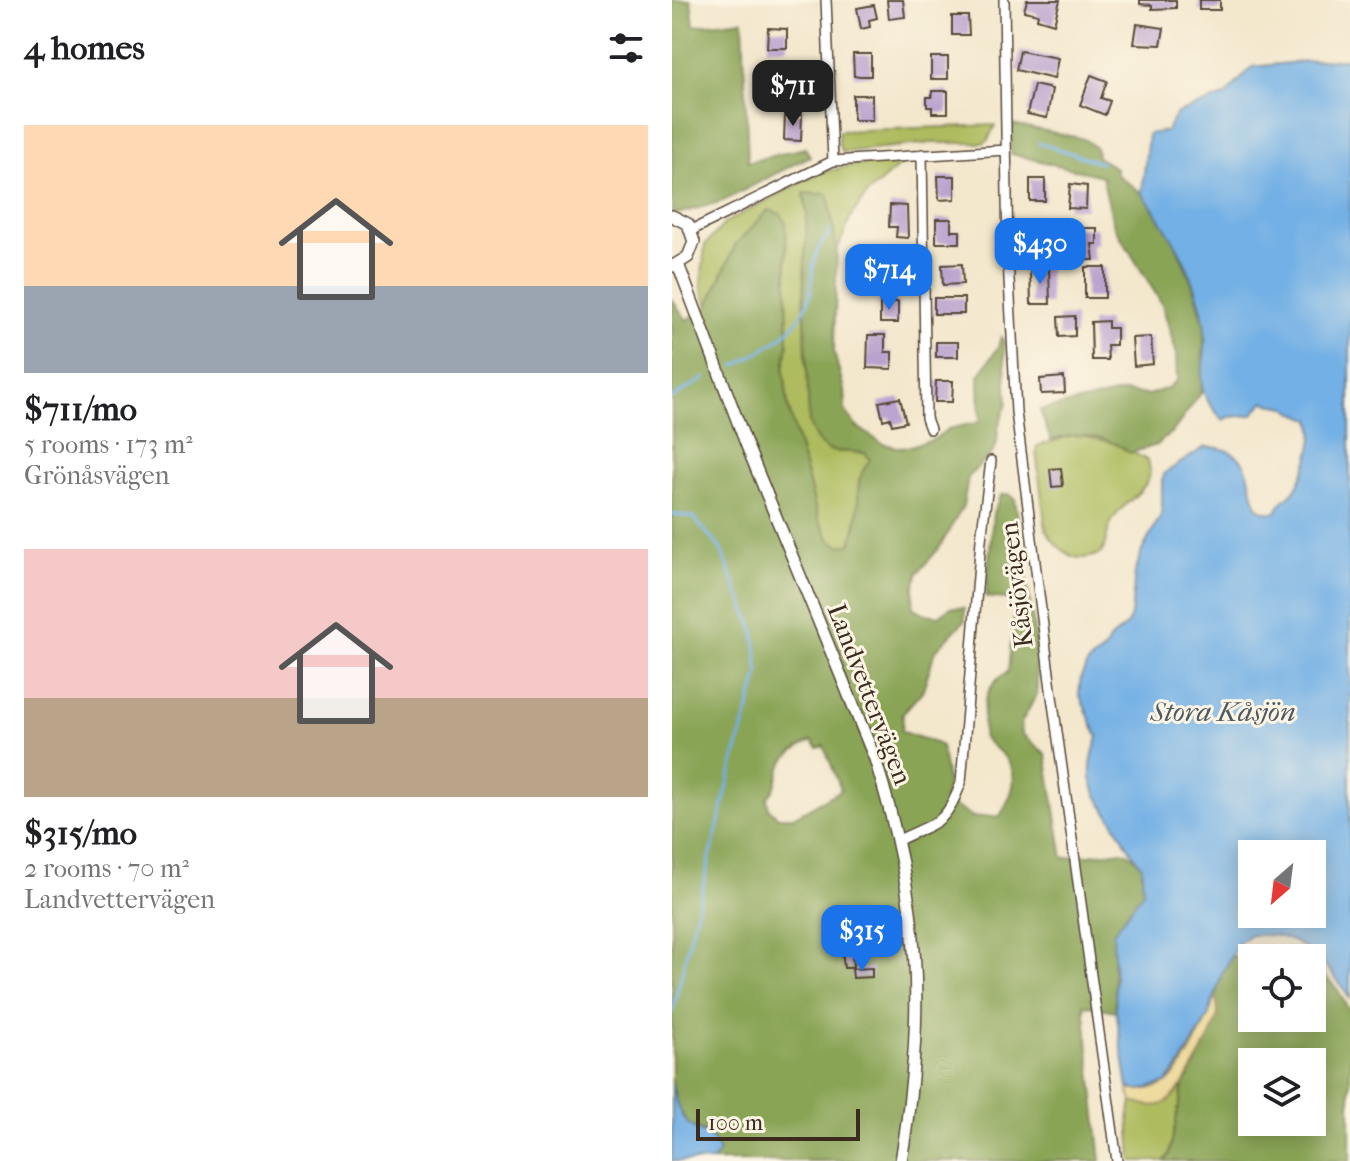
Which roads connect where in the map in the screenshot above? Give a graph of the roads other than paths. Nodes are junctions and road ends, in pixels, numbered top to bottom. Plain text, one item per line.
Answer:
1 (826, 0) edge
2 (1004, 0) edge
3 (1006, 150) junction
4 (922, 154) junction
5 (833, 161) junction
6 (672, 216) edge
7 (692, 230) junction
8 (675, 265) edge
9 (930, 429) dead end
10 (991, 461) dead end
11 (899, 840) junction
12 (901, 1161) edge
13 (1117, 1161) edge

1 - 5 street
2 - 3 street, Kåsjövägen
3 - 4 street
3 - 13 street, Kåsjövägen
4 - 5 street
4 - 9 street
5 - 7 street
6 - 7 street
7 - 8 street, Landvettervägen
8 - 11 street, Landvettervägen
10 - 11 street
11 - 12 street, Landvettervägen

